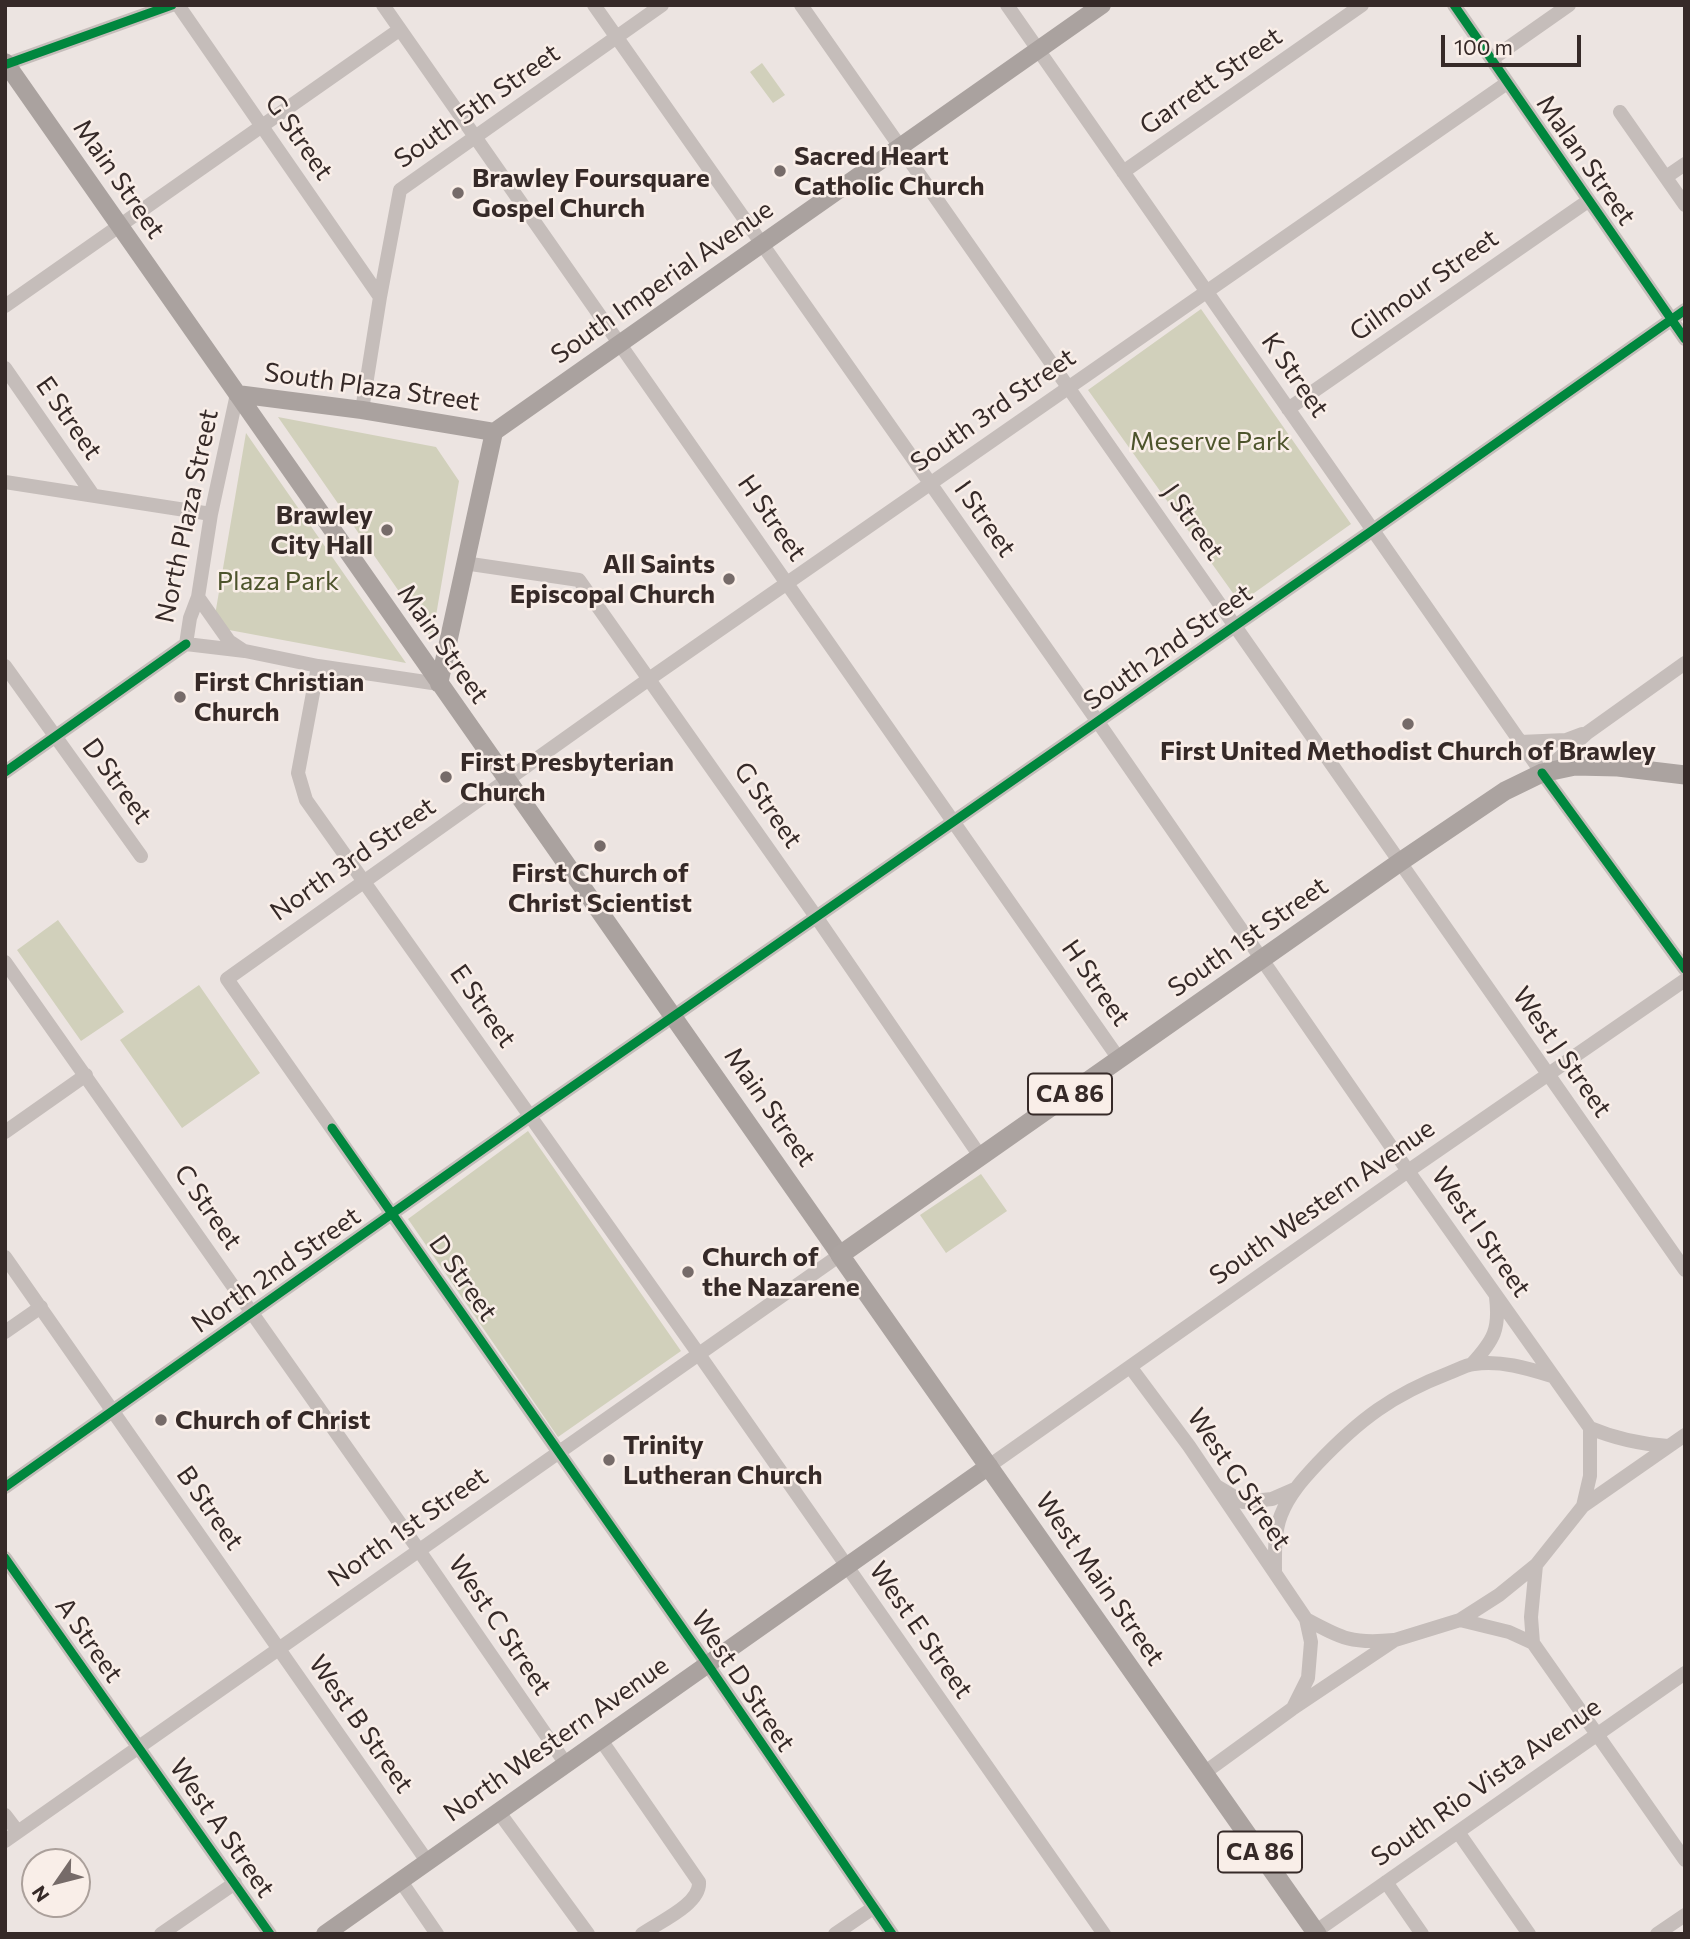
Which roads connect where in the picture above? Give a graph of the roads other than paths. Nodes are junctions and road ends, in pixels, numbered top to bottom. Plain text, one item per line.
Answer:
1 (172, 5) edge
2 (178, 5) edge
3 (383, 5) edge
4 (594, 5) edge
5 (662, 5) edge
6 (801, 5) edge
7 (1007, 5) edge
8 (1102, 5) edge
9 (1362, 5) edge
10 (1454, 5) edge
11 (1569, 5) edge
12 (399, 30) junction
13 (616, 37) junction
14 (1038, 50) junction
15 (1492, 59) junction
16 (6, 64) edge
17 (1507, 83) junction
18 (1620, 112) dead end
19 (261, 125) junction
20 (476, 136) junction
21 (900, 147) junction
22 (1685, 164) edge
23 (1123, 172) junction
24 (1665, 177) junction
25 (1588, 201) junction
26 (1685, 205) edge
27 (119, 226) junction
28 (762, 244) junction
29 (1206, 291) junction
30 (380, 297) junction
31 (5, 306) edge
32 (1685, 310) edge
33 (1671, 320) junction
34 (1685, 339) edge
35 (620, 343) junction
36 (5, 368) edge
37 (1069, 388) junction
38 (237, 394) junction
39 (1288, 409) junction
40 (362, 410) junction
41 (494, 432) junction
42 (5, 482) edge
43 (930, 484) junction
44 (93, 495) junction
45 (211, 514) junction
46 (1373, 530) junction
47 (464, 563) junction
48 (788, 583) junction
49 (198, 597) junction
50 (1236, 626) junction
51 (186, 644) junction
52 (245, 651) junction
53 (1685, 663) edge
54 (5, 666) edge
55 (318, 666) junction
56 (649, 679) junction
57 (439, 684) junction
58 (1098, 722) junction
59 (1587, 733) junction
60 (56, 737) junction
61 (1520, 742) junction
62 (5, 772) edge
63 (1542, 774) junction
64 (1685, 775) edge
65 (508, 779) junction
66 (954, 822) junction
67 (141, 856) dead end
68 (1400, 862) junction
69 (364, 880) junction
70 (817, 918) junction
71 (1261, 960) junction
72 (5, 962) edge
73 (1685, 969) edge
74 (227, 979) joint
75 (1685, 980) edge
76 (675, 1018) junction
77 (1119, 1059) junction
78 (86, 1074) junction
79 (1548, 1074) junction
80 (530, 1116) junction
81 (5, 1132) edge
82 (980, 1156) junction
83 (1408, 1171) junction
84 (392, 1214) junction
85 (840, 1255) junction
86 (5, 1257) edge
87 (1685, 1270) edge
88 (1496, 1295) junction
89 (41, 1307) junction
90 (252, 1312) junction
91 (5, 1332) edge
92 (698, 1353) junction
93 (1472, 1364) junction
94 (1131, 1368) junction
95 (1552, 1376) junction
96 (113, 1411) junction
97 (1590, 1428) junction
98 (1685, 1435) edge
99 (1668, 1446) junction
100 (559, 1453) junction
101 (989, 1466) junction
102 (1214, 1484) junction
103 (5, 1487) edge
104 (1295, 1489) junction
105 (1583, 1506) junction
106 (418, 1549) junction
107 (5, 1558) edge
108 (1536, 1565) junction
109 (847, 1566) junction
110 (1275, 1574) junction
111 (1306, 1619) junction
112 (1460, 1620) junction
113 (1395, 1640) junction
114 (1533, 1643) junction
115 (278, 1649) junction
116 (708, 1665) junction
117 (1685, 1672) edge
118 (1292, 1709) junction
119 (1597, 1734) junction
120 (601, 1740) junction
121 (139, 1748) junction
122 (566, 1764) junction
123 (1204, 1773) junction
124 (498, 1811) junction
125 (5, 1815) edge
126 (1458, 1832) junction
127 (11, 1837) edge
128 (1685, 1860) edge
129 (427, 1861) junction
130 (400, 1880) junction
131 (1386, 1882) junction
132 (234, 1883) junction
133 (873, 1908) junction
134 (1685, 1915) edge
135 (1315, 1933) edge
136 (161, 1934) edge
137 (270, 1934) edge
138 (325, 1934) edge
139 (437, 1934) edge
140 (589, 1934) edge
141 (642, 1934) edge
142 (835, 1934) edge
143 (891, 1934) edge
144 (1104, 1934) edge
145 (1422, 1934) edge
146 (1529, 1934) edge
147 (1657, 1934) edge

1 - 16 street
2 - 19 street, G Street
3 - 12 street, H Street
4 - 13 street, I Street
5 - 13 street, South 5th Street
6 - 21 street, J Street
7 - 14 street, K Street
8 - 14 main road, South Imperial Avenue
9 - 23 street, Garrett Street
10 - 15 street, Malan Street
11 - 15 street
12 - 19 street
12 - 20 street, H Street
13 - 20 street, South 5th Street
13 - 28 street, I Street
14 - 21 main road, South Imperial Avenue
14 - 23 street, K Street
15 - 17 street, Malan Street
16 - 27 main road, Main Street
17 - 25 street, Malan Street
17 - 29 street, South 3rd Street
18 - 24 street
19 - 27 street
19 - 30 street, G Street
20 - 30 street, South 5th Street
20 - 35 street, H Street
21 - 28 main road, South Imperial Avenue
21 - 37 street, J Street
22 - 24 street
23 - 29 street, K Street
24 - 26 street
25 - 33 street, Malan Street
25 - 39 street, Gilmour Street
27 - 31 street
27 - 38 main road, Main Street
28 - 35 main road, South Imperial Avenue
28 - 43 street, I Street
29 - 37 street, South 3rd Street
29 - 39 street, K Street
30 - 40 street, South 5th Street
32 - 33 street, South 2nd Street
33 - 34 street, Malan Street
33 - 46 street, South 2nd Street
35 - 41 main road, South Imperial Avenue
35 - 48 street, H Street
36 - 44 street, E Street
37 - 43 street, South 3rd Street
37 - 50 street, J Street
38 - 40 main road, South Plaza Street
38 - 45 street, North Plaza Street
38 - 57 main road, Main Street
39 - 46 street, K Street
40 - 41 main road, South Plaza Street
41 - 47 main road, South Plaza Street
42 - 44 street
43 - 48 street, South 3rd Street
43 - 58 street, I Street
44 - 45 street
45 - 49 street, North Plaza Street
46 - 50 street, South 2nd Street
46 - 61 street, K Street
47 - 56 street, G Street
47 - 57 main road, South Plaza Street
48 - 56 street, South 3rd Street
48 - 66 street, H Street
49 - 51 street, North Plaza Street
49 - 52 street
50 - 58 street, South 2nd Street
50 - 68 street, J Street
51 - 52 street, North Plaza Street
51 - 60 street
52 - 55 street, North Plaza Street
53 - 59 street, South 1st Street
54 - 60 street, D Street
55 - 57 street, North Plaza Street
55 - 69 street, E Street
56 - 65 street, South 3rd Street
56 - 70 street, G Street
57 - 65 main road, Main Street
58 - 66 street, South 2nd Street
58 - 71 street, I Street
59 - 61 street
59 - 63 street, South 1st Street
60 - 62 street
60 - 67 street, D Street
61 - 63 street, K Street
63 - 64 highway, CA 86
63 - 68 highway, South 1st Street / CA 86
63 - 73 street, K Street
65 - 69 street, North 3rd Street
65 - 76 main road, Main Street
66 - 70 street, South 2nd Street
66 - 77 street, H Street
68 - 71 highway, South 1st Street / CA 86
68 - 79 street, West J Street
69 - 74 street, North 3rd Street
69 - 80 street, E Street
70 - 76 street, South 2nd Street
70 - 82 street, G Street
71 - 77 highway, South 1st Street / CA 86
71 - 83 street, West I Street
72 - 78 street, C Street
74 - 84 street, D Street
75 - 79 street, South Western Avenue
76 - 80 street, North 2nd Street
76 - 85 main road, Main Street
77 - 82 highway, South 1st Street / CA 86
78 - 81 street
78 - 90 street, C Street
79 - 83 street, South Western Avenue
79 - 87 street, West J Street
80 - 84 street, North 2nd Street
80 - 92 street, E Street
82 - 85 highway, South 1st Street / CA 86
83 - 88 street, West I Street
83 - 94 street, South Western Avenue
84 - 90 street, North 2nd Street
84 - 100 street, D Street
85 - 92 street, North 1st Street
85 - 101 highway, West Main Street / CA 86
86 - 89 street, B Street
88 - 93 street
88 - 95 street, West I Street
89 - 91 street
89 - 96 street, B Street
90 - 96 street, North 2nd Street
90 - 106 street, C Street
92 - 100 street, North 1st Street
92 - 109 street, West E Street
93 - 95 street
93 - 104 street
94 - 101 street, South Western Avenue
94 - 102 street, West G Street
95 - 97 street, West I Street
96 - 103 street, North 2nd Street
96 - 115 street, B Street
97 - 99 street
97 - 105 street
98 - 99 street
99 - 105 street
100 - 106 street, North 1st Street
100 - 116 street, West D Street
101 - 109 main road, North Western Avenue
101 - 123 highway, West Main Street / CA 86
102 - 104 street
102 - 110 street, West G Street
104 - 110 street
105 - 108 street
106 - 115 street, North 1st Street
106 - 122 street, West C Street
107 - 121 street, A Street
108 - 112 street
108 - 114 street
109 - 116 main road, North Western Avenue
109 - 144 street, West E Street
110 - 111 street, West G Street
111 - 113 street, West G Street
111 - 118 street, West G Street
112 - 113 street
112 - 114 street
113 - 118 street
114 - 119 street
115 - 121 street, North 1st Street
115 - 129 street, West B Street
116 - 120 main road, North Western Avenue
116 - 133 street, West D Street
117 - 119 street, South Rio Vista Avenue
118 - 123 street
119 - 126 street, South Rio Vista Avenue
119 - 128 street
120 - 122 main road, North Western Avenue
120 - 141 street
121 - 127 street, North 1st Street
121 - 132 street, West A Street
122 - 124 main road, North Western Avenue
123 - 135 highway, West Main Street / CA 86
124 - 129 main road, North Western Avenue
124 - 140 street
125 - 127 street
126 - 131 street, South Rio Vista Avenue
126 - 146 street
129 - 130 main road, North Western Avenue
130 - 138 main road, North Western Avenue
130 - 139 street
131 - 135 street, South Rio Vista Avenue
131 - 145 street
132 - 136 street
132 - 137 street, West A Street
133 - 142 street
133 - 143 street, West D Street
134 - 147 street

